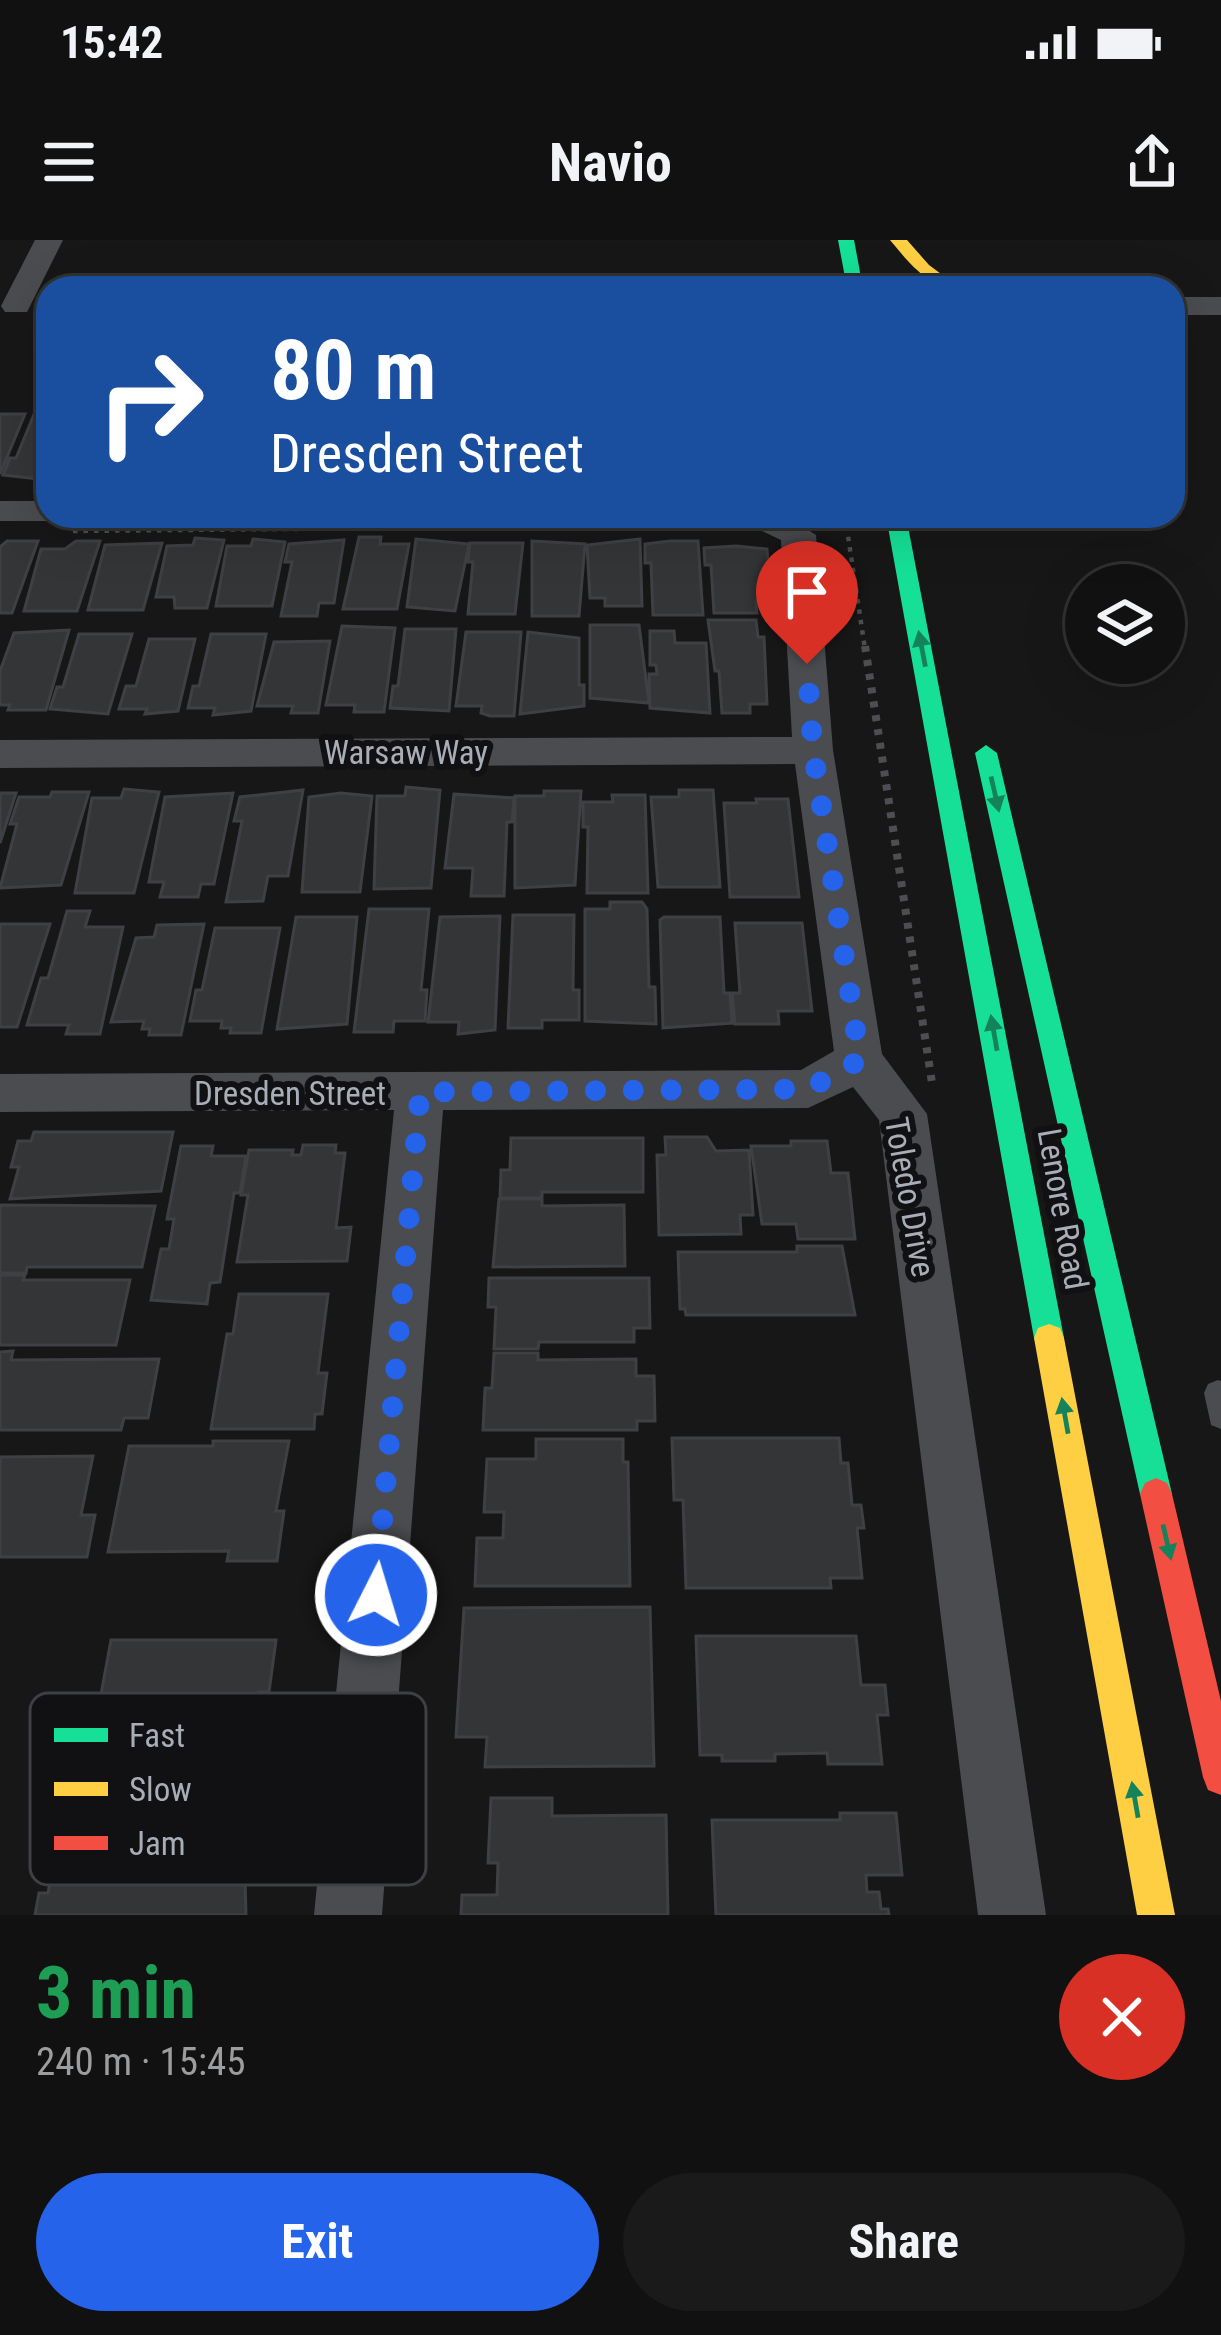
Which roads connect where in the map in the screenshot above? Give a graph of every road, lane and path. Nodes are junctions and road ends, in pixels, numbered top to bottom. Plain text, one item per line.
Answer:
1 (49, 240) edge
2 (862, 260) edge
3 (935, 276) edge
4 (8, 306) edge
5 (1185, 306) edge
6 (1221, 306) edge
7 (0, 511) edge
8 (36, 517) edge
9 (774, 528) edge
10 (898, 528) edge
11 (980, 726) dead end
12 (813, 750) junction
13 (0, 754) edge
14 (860, 1060) junction
15 (420, 1092) junction
16 (0, 1094) edge
17 (367, 1693) edge
18 (1221, 1777) edge
19 (351, 1885) edge
20 (348, 1915) edge
21 (1012, 1915) edge
22 (1156, 1915) edge

1 - 4 street
2 - 3 street
5 - 6 street
7 - 8 street
9 - 12 street, Toledo Drive
22 -> 10 street, Lenore Road
11 -> 18 street, Lenore Road
12 - 13 street, Warsaw Way
12 - 14 street, Toledo Drive
14 - 15 street, Dresden Street
14 - 21 street, Toledo Drive
15 - 16 street, Dresden Street
15 - 17 street
19 - 20 street

